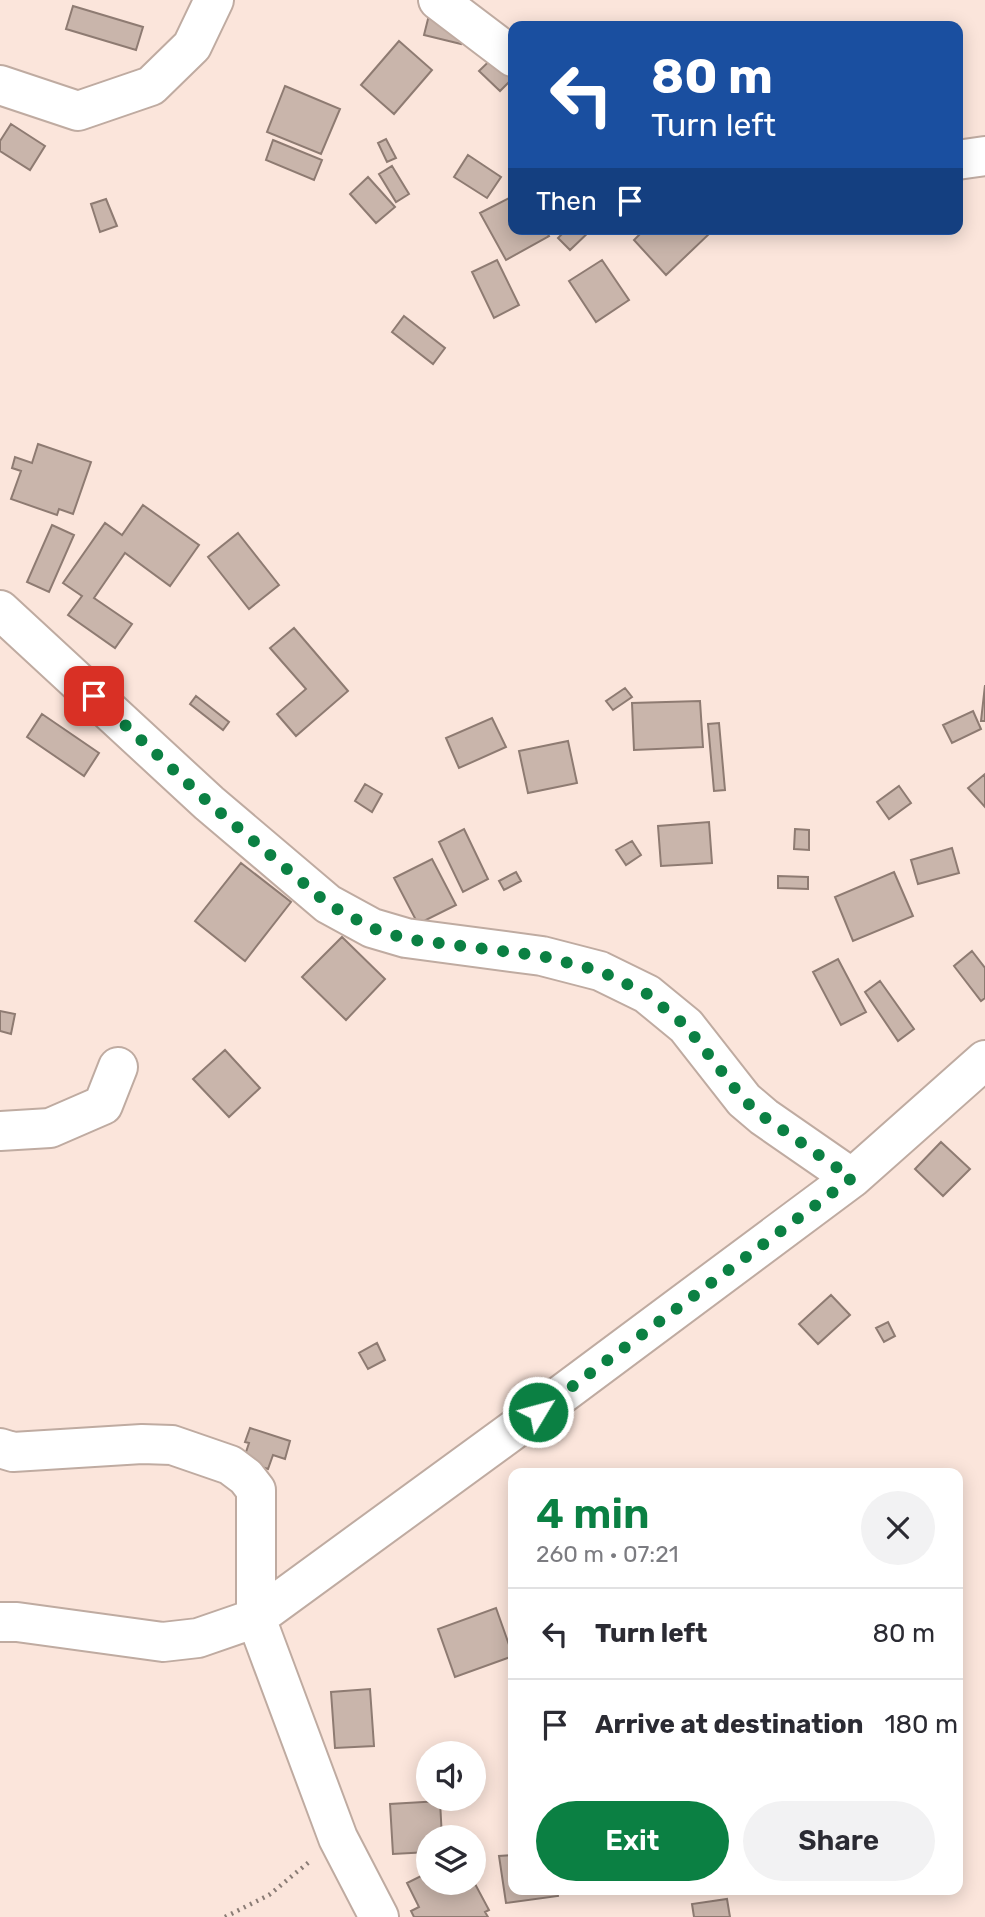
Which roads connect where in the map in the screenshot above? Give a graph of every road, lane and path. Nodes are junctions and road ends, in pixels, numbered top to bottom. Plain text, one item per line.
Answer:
1 (214, 0) edge
2 (438, 0) edge
3 (508, 53) edge
4 (0, 85) edge
5 (985, 156) edge
6 (963, 159) edge
7 (0, 610) edge
8 (985, 1060) edge
9 (118, 1067) dead end
10 (0, 1131) edge
11 (852, 1178) junction
12 (0, 1448) edge
13 (256, 1618) junction
14 (0, 1622) edge
15 (338, 1838) junction
16 (225, 1917) edge
17 (379, 1917) edge

1 - 4 street
2 - 3 street
5 - 6 street
7 - 11 street
8 - 11 street
9 - 10 street
11 - 13 street
12 - 13 street
13 - 14 street
13 - 15 street
15 - 16 path
15 - 17 street

